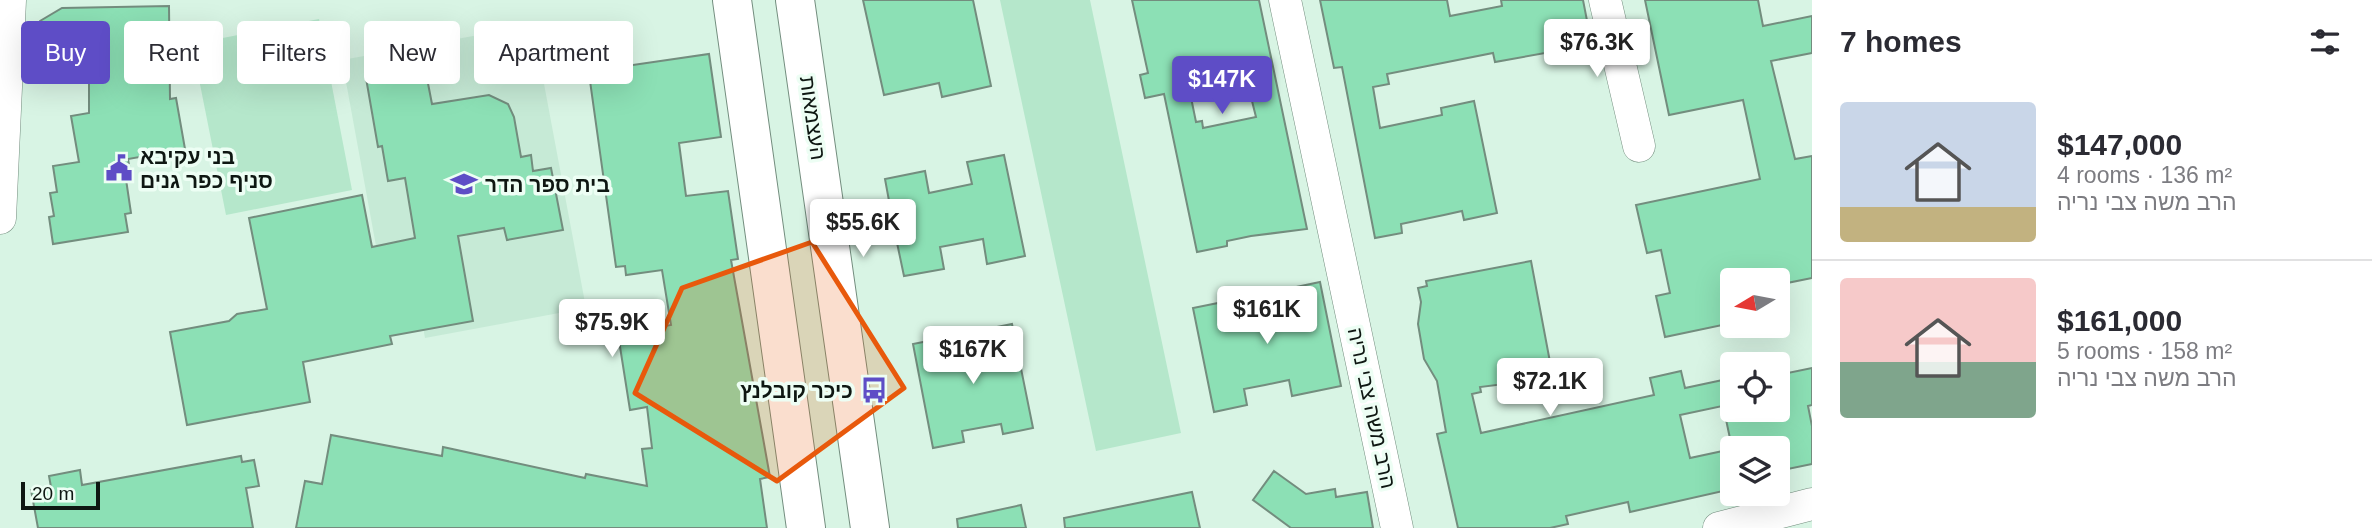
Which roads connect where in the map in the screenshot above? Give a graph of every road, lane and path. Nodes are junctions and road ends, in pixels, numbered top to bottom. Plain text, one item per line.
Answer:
1 (9, 0) edge
2 (732, 0) edge
3 (795, 0) edge
4 (1285, 0) edge
5 (1605, 0) edge
6 (1639, 146) dead end
7 (0, 218) edge
8 (1812, 504) edge
9 (806, 528) edge
10 (870, 528) edge
11 (1397, 528) edge
12 (1719, 528) edge

1 - 7 street
2 - 9 main road
3 - 10 main road, העצמאות
4 - 11 street, הרב משה צבי נריה
5 - 6 street
8 - 12 street

